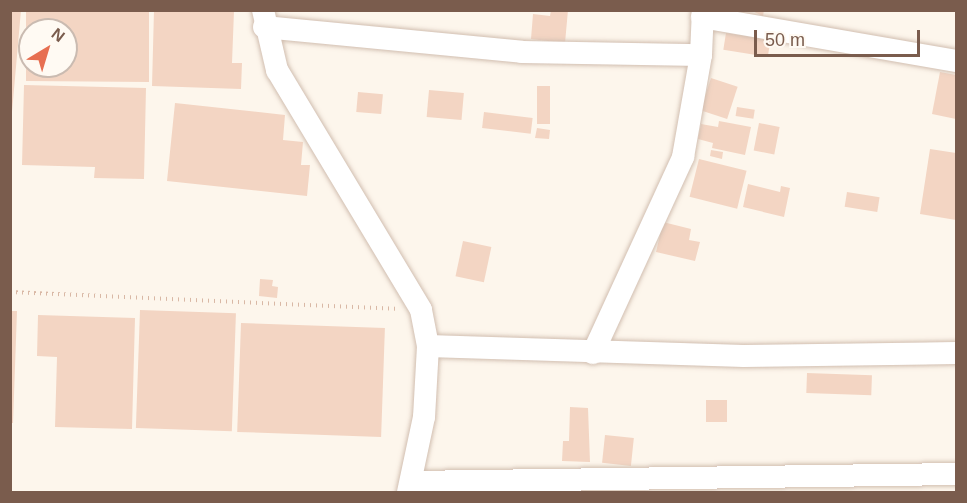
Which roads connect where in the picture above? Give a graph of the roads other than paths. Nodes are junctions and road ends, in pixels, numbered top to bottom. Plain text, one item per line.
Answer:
1 (703, 14) edge
2 (263, 19) edge
3 (701, 55) junction
4 (957, 61) edge
5 (428, 346) junction
6 (592, 353) junction
7 (957, 353) edge
8 (957, 474) edge
9 (410, 487) edge

1 - 3 street
1 - 4 street
2 - 3 street
2 - 5 street
3 - 6 street
5 - 6 street
5 - 9 street
6 - 7 street
8 - 9 street

